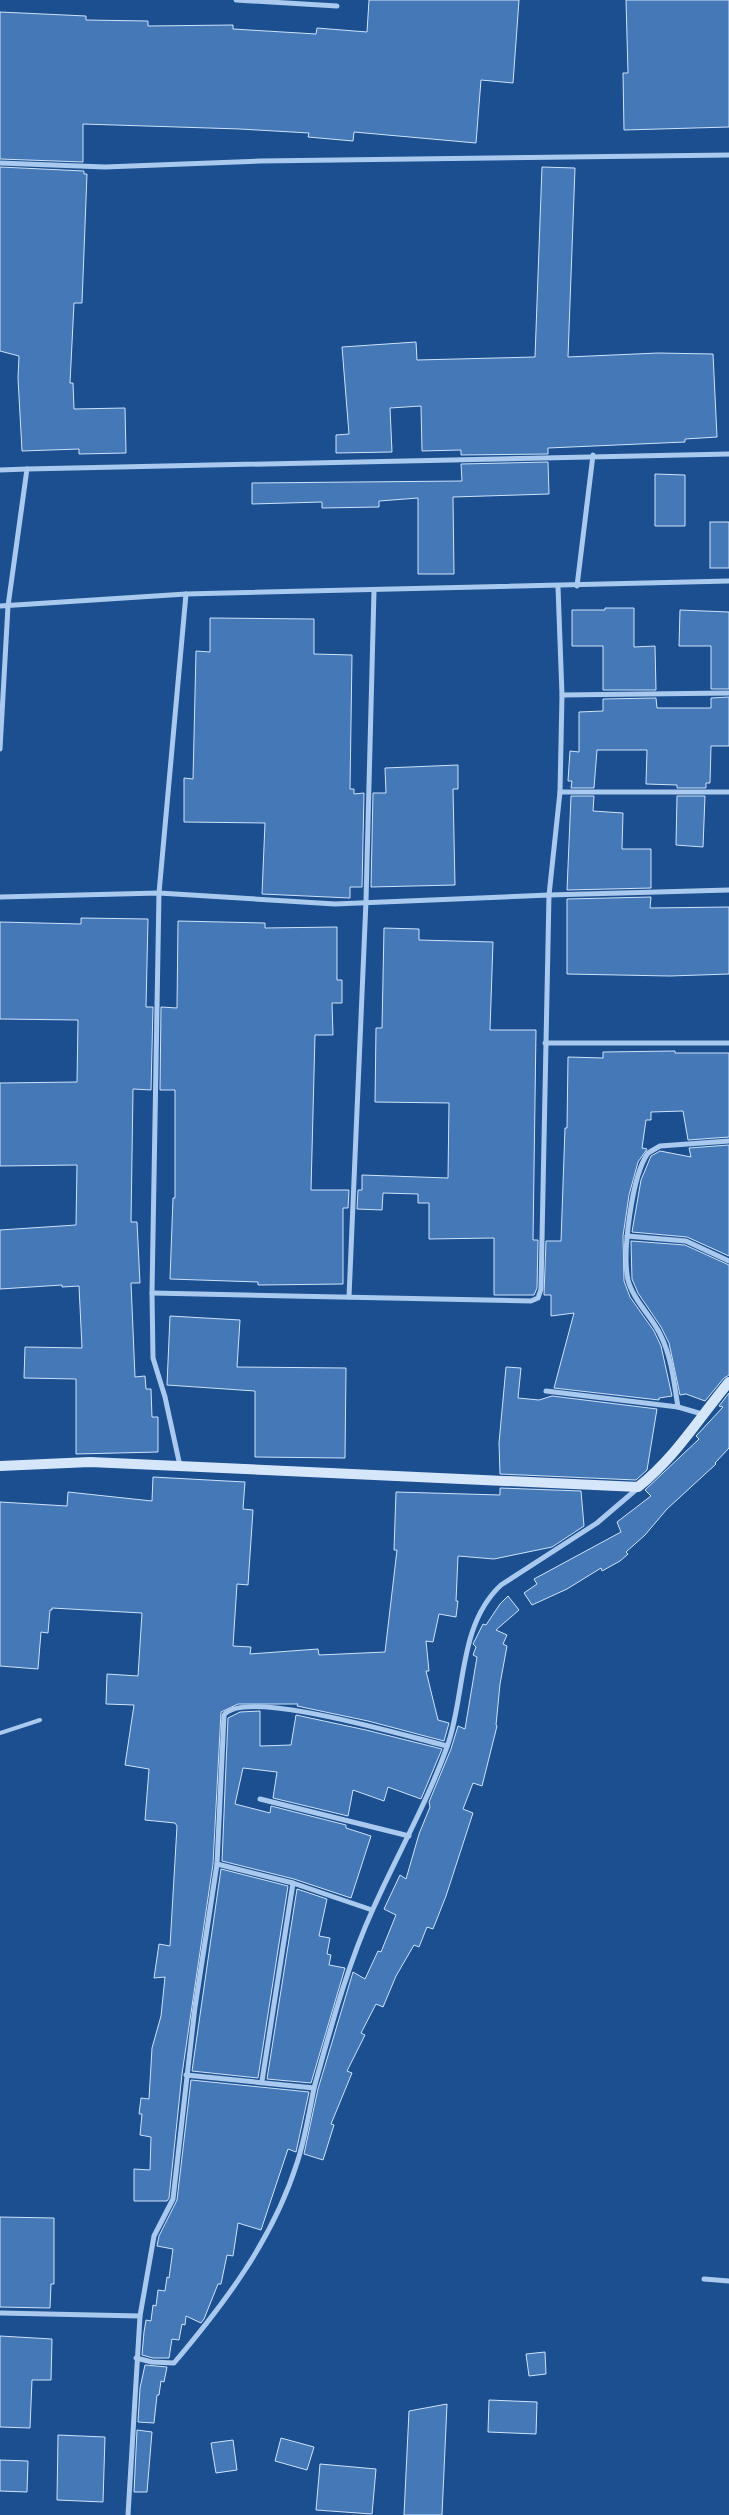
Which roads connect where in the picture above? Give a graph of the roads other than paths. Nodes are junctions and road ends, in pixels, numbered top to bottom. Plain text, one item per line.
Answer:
1 (236, 0) edge
2 (337, 6) dead end
3 (729, 155) edge
4 (0, 163) edge
5 (729, 454) edge
6 (593, 455) junction
7 (27, 469) junction
8 (0, 470) edge
9 (729, 581) edge
10 (577, 586) junction
11 (558, 587) junction
12 (374, 591) junction
13 (186, 594) junction
14 (0, 606) edge
15 (8, 606) junction
16 (729, 693) edge
17 (562, 694) junction
18 (0, 749) edge
19 (560, 792) junction
20 (729, 792) edge
21 (729, 890) edge
22 (159, 894) junction
23 (549, 895) junction
24 (0, 897) edge
25 (366, 901) junction
26 (545, 1043) junction
27 (729, 1043) edge
28 (729, 1141) edge
29 (627, 1236) junction
30 (729, 1261) edge
31 (152, 1293) junction
32 (349, 1296) junction
33 (729, 1382) edge
34 (546, 1391) dead end
35 (678, 1407) junction
36 (702, 1414) junction
37 (0, 1466) edge
38 (180, 1466) junction
39 (638, 1487) junction
40 (40, 1720) dead end
41 (0, 1734) edge
42 (447, 1746) junction
43 (260, 1799) dead end
44 (410, 1836) junction
45 (217, 1864) junction
46 (293, 1884) junction
47 (372, 1910) junction
48 (186, 2075) junction
49 (262, 2081) junction
50 (314, 2088) junction
51 (704, 2279) dead end
52 (729, 2281) edge
53 (0, 2313) edge
54 (140, 2316) junction
55 (136, 2358) junction
56 (128, 2515) edge

1 - 2 street
3 - 4 street
5 - 6 street
6 - 7 street
6 - 10 street
7 - 8 street
7 - 15 street
9 - 10 street
10 - 11 street
11 - 12 street
11 - 17 street
12 - 13 street
12 - 25 street
13 - 15 street
13 - 22 street
14 - 15 street
15 - 18 street
16 - 17 street
17 - 19 street
19 - 20 street
19 - 23 street
21 - 23 street
22 - 24 street
22 - 25 street
22 - 31 street
23 - 25 street
23 - 26 street
25 - 32 street
26 - 27 street
26 - 32 street
28 - 29 street
29 - 30 street
29 - 35 street
31 - 32 street
31 - 38 street
33 - 36 street
34 - 35 street
35 - 36 street
36 - 39 street
37 - 38 street
38 - 39 street
39 - 42 street
40 - 41 lane
42 - 44 street
42 - 45 street
43 - 44 street
44 - 47 street
45 - 46 street
45 - 48 street
46 - 47 street
46 - 49 street
47 - 50 street
48 - 49 street
48 - 54 street
49 - 50 street
50 - 55 street
51 - 52 street
53 - 54 street
54 - 55 street
55 - 56 street

